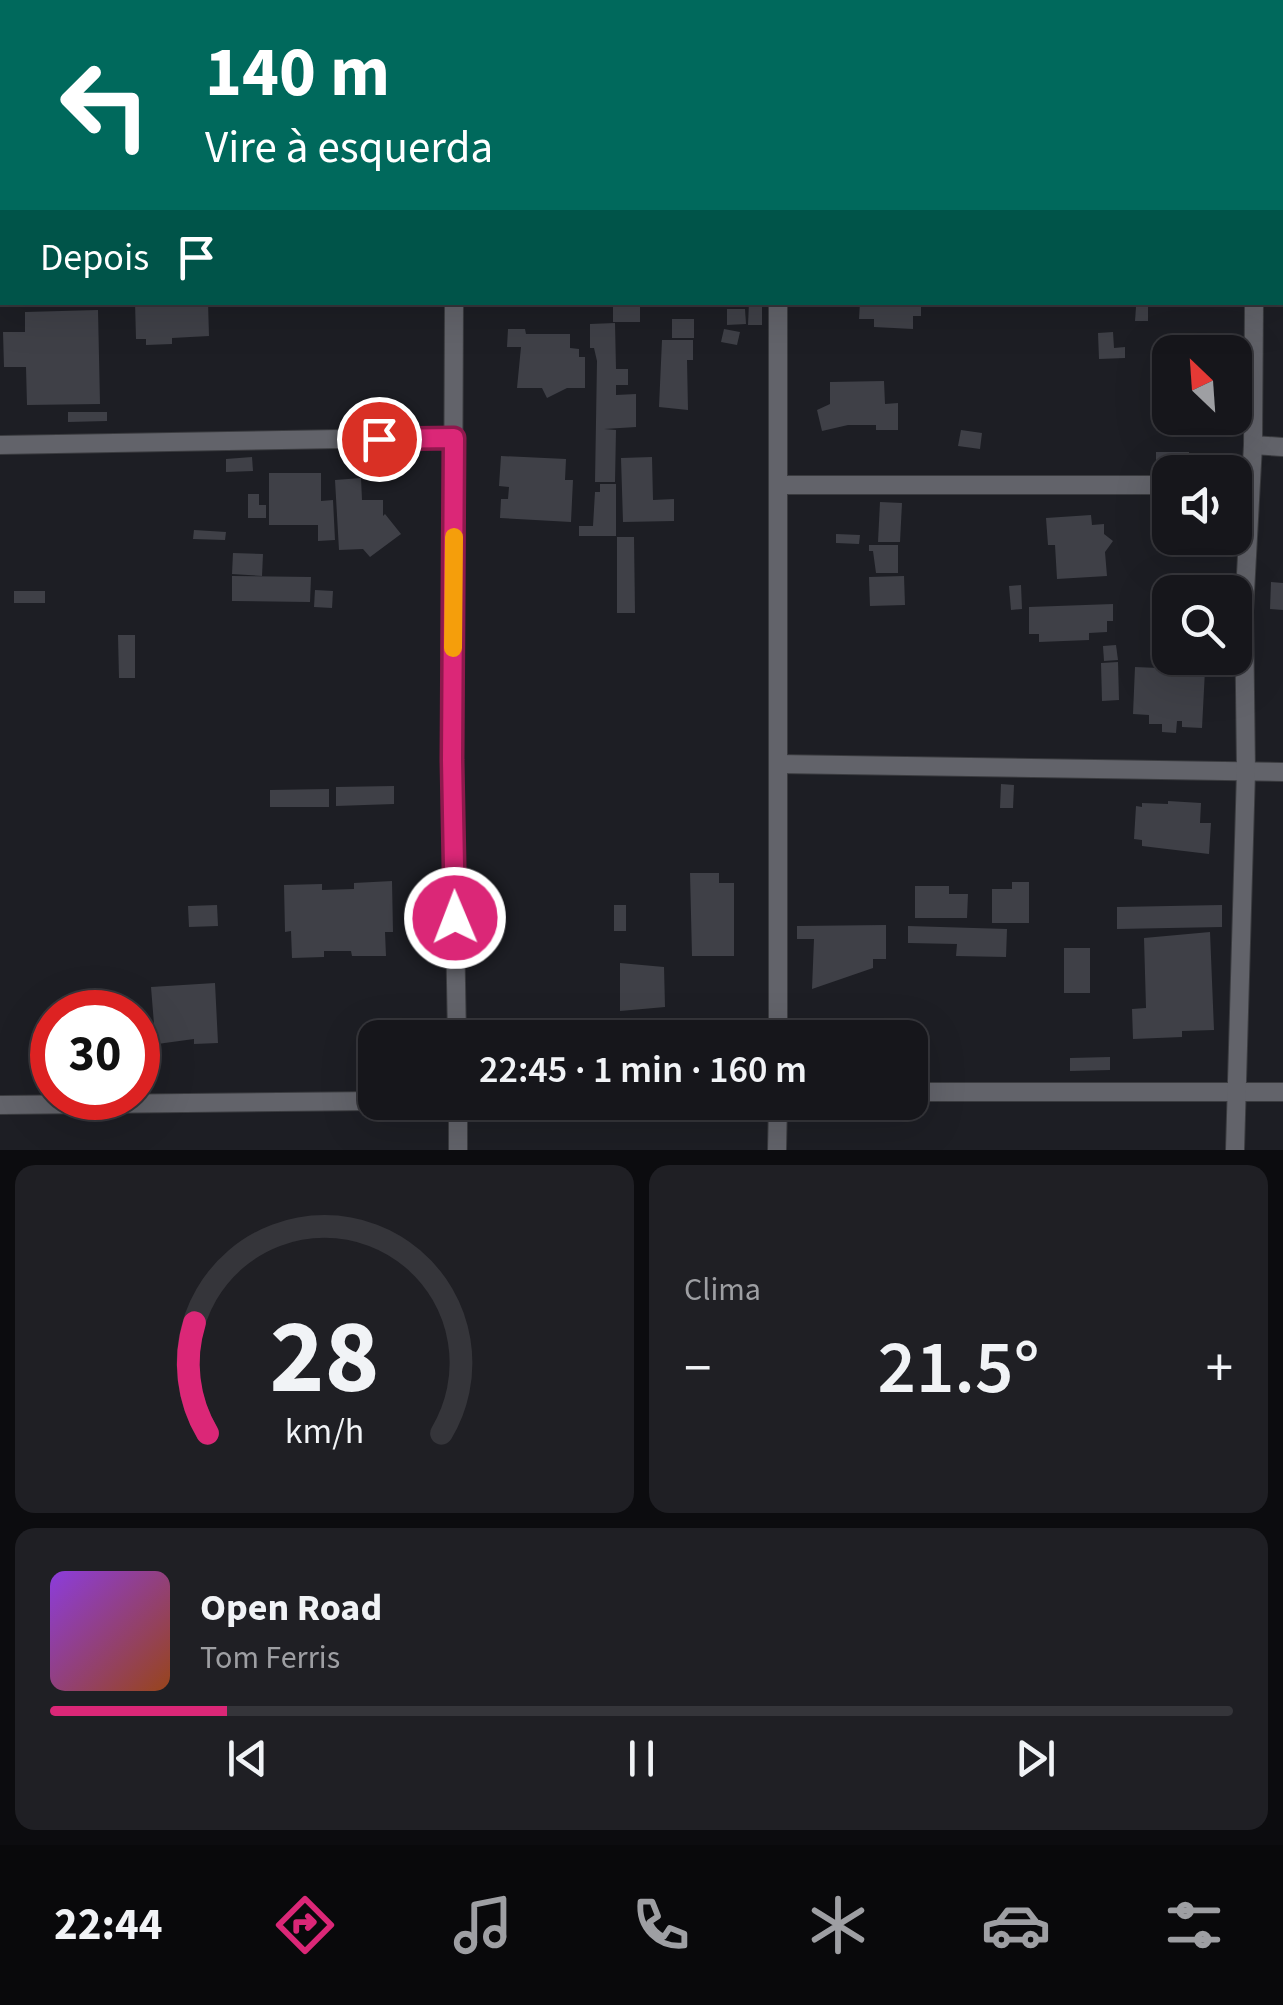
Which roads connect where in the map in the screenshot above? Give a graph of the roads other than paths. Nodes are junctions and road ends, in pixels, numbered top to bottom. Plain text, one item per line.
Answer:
1 (454, 305) edge
2 (778, 305) edge
3 (1254, 305) edge
4 (454, 441) junction
5 (1253, 446) junction
6 (0, 447) edge
7 (1283, 447) edge
8 (1251, 455) edge
9 (1152, 484) edge
10 (778, 486) junction
11 (1244, 555) edge
12 (778, 764) junction
13 (1246, 771) junction
14 (1283, 772) edge
15 (457, 1020) edge
16 (778, 1020) edge
17 (1234, 1091) junction
18 (928, 1092) edge
19 (1283, 1092) edge
20 (358, 1101) edge
21 (0, 1105) edge
22 (458, 1120) edge
23 (778, 1120) edge
24 (458, 1150) edge
25 (777, 1150) edge
26 (1235, 1150) edge

1 - 4 street
2 - 10 street
3 - 5 street
4 - 6 street
4 - 15 street
5 - 7 street
5 - 8 street
9 - 10 street
10 - 12 street
11 - 13 street
12 - 13 street
12 - 16 street
13 - 14 street
13 - 17 street
17 - 18 street
17 - 19 street
17 - 26 street
20 - 21 street
22 - 24 street
23 - 25 street

